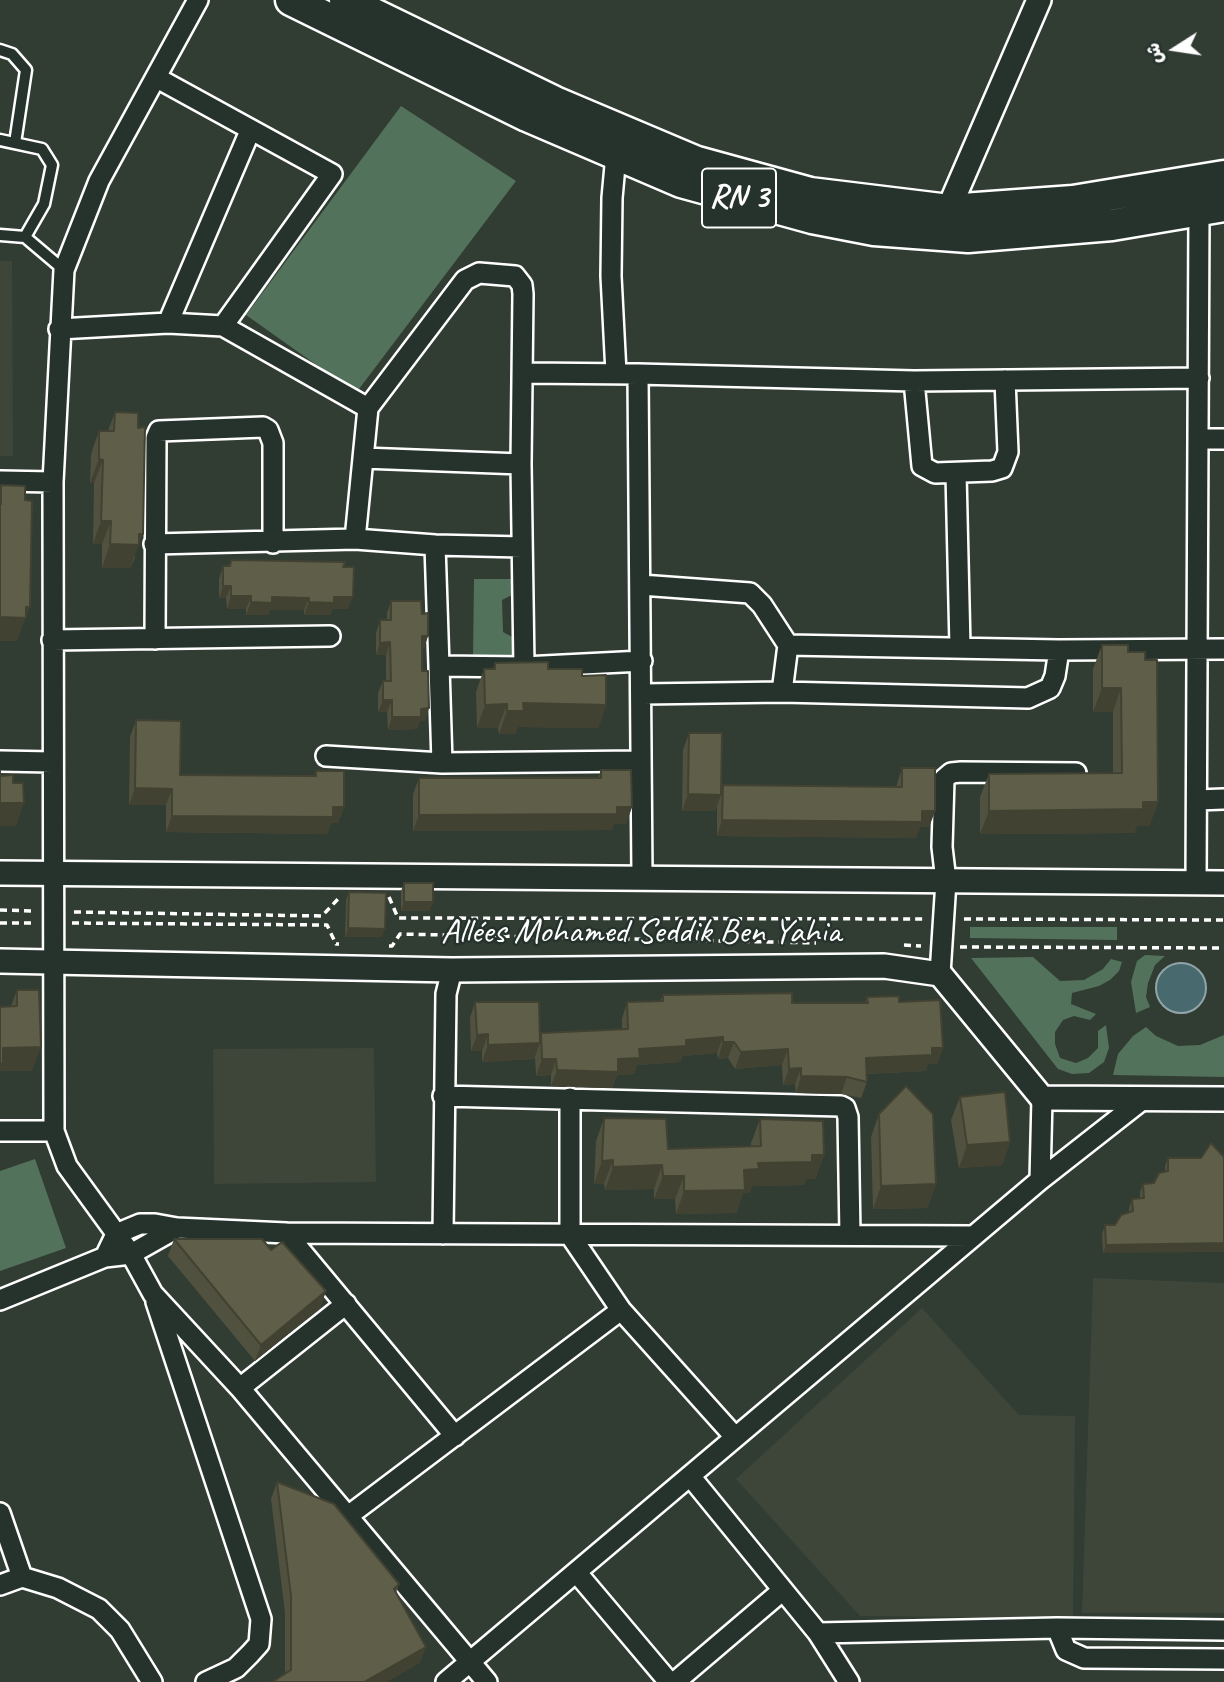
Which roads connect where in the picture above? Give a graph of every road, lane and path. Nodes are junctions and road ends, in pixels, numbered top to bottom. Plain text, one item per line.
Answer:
1 (198, 0) edge
2 (290, 0) edge
3 (345, 0) edge
4 (1039, 0) edge
5 (0, 50) edge
6 (157, 78) junction
7 (250, 131) junction
8 (0, 140) edge
9 (617, 141) junction
10 (15, 143) junction
11 (1224, 176) edge
12 (1191, 181) junction
13 (1212, 209) edge
14 (943, 222) junction
15 (0, 235) edge
16 (25, 237) junction
17 (64, 271) junction
18 (168, 323) junction
19 (223, 326) junction
20 (59, 329) junction
21 (523, 373) junction
22 (616, 373) junction
23 (638, 373) junction
24 (1199, 378) junction
25 (1005, 380) junction
26 (914, 381) junction
27 (368, 408) junction
28 (1198, 439) junction
29 (1224, 439) edge
30 (363, 458) junction
31 (521, 464) junction
32 (956, 473) junction
33 (0, 481) edge
34 (53, 482) junction
35 (355, 539) junction
36 (273, 543) junction
37 (154, 544) junction
38 (435, 545) junction
39 (522, 547) junction
40 (641, 585) junction
41 (330, 636) dead end
42 (155, 639) junction
43 (52, 640) junction
44 (788, 645) junction
45 (960, 647) junction
46 (1197, 649) junction
47 (1224, 649) edge
48 (1059, 650) junction
49 (642, 661) junction
50 (439, 666) junction
51 (524, 667) junction
52 (782, 692) junction
53 (643, 694) junction
54 (326, 756) dead end
55 (0, 761) edge
56 (640, 761) junction
57 (52, 762) junction
58 (442, 763) junction
59 (1076, 773) edge
60 (1224, 799) edge
61 (1197, 800) junction
62 (0, 873) edge
63 (53, 874) junction
64 (642, 878) junction
65 (946, 881) junction
66 (1196, 883) junction
67 (1224, 883) edge
68 (343, 894) dead end
69 (387, 895) edge
70 (0, 910) edge
71 (53, 917) junction
72 (943, 919) junction
73 (1224, 920) edge
74 (0, 923) edge
75 (816, 943) dead end
76 (347, 945) dead end
77 (381, 945) dead end
78 (900, 945) dead end
79 (942, 946) junction
80 (1224, 948) edge
81 (0, 961) edge
82 (54, 963) junction
83 (452, 970) junction
84 (940, 974) junction
85 (443, 1096) junction
86 (570, 1098) junction
87 (1042, 1098) junction
88 (1224, 1099) edge
89 (1142, 1100) junction
90 (0, 1131) edge
91 (54, 1131) junction
92 (1040, 1180) junction
93 (177, 1228) junction
94 (286, 1233) junction
95 (116, 1234) junction
96 (443, 1234) junction
97 (570, 1235) junction
98 (850, 1236) junction
99 (973, 1236) junction
100 (131, 1254) junction
101 (105, 1257) junction
102 (153, 1294) junction
103 (0, 1300) edge
104 (346, 1304) junction
105 (621, 1310) junction
106 (240, 1388) junction
107 (455, 1436) junction
108 (735, 1437) junction
109 (690, 1476) junction
110 (0, 1513) edge
111 (348, 1516) junction
112 (577, 1573) junction
113 (22, 1577) junction
114 (0, 1585) edge
115 (783, 1590) junction
116 (1057, 1628) junction
117 (1224, 1630) edge
118 (818, 1633) junction
119 (1224, 1659) edge
120 (469, 1661) junction
121 (152, 1682) edge
122 (206, 1682) edge
123 (446, 1682) edge
124 (487, 1682) edge
125 (669, 1682) edge
126 (675, 1682) edge
127 (849, 1682) edge

1 - 6 street
2 - 9 main road, RN 3
3 - 9 main road, RN 3
4 - 14 street
5 - 10 lane
6 - 7 street
6 - 17 street
7 - 18 street
7 - 19 street
8 - 10 lane
9 - 14 main road, RN 3
9 - 22 street
10 - 16 lane
11 - 12 main road, RN 3
12 - 13 street
12 - 14 main road, RN 3
13 - 14 main road, RN 3
13 - 24 street
15 - 16 lane
16 - 17 lane
17 - 20 street
18 - 19 street
18 - 20 street
19 - 27 street
20 - 34 street
21 - 22 street
21 - 27 street
21 - 31 street
22 - 23 street
23 - 26 street
23 - 40 street
24 - 25 street
24 - 28 street
25 - 26 street
25 - 32 street
26 - 32 street
27 - 30 street
28 - 29 street
28 - 46 street
30 - 31 street
30 - 35 street
31 - 39 street
32 - 45 street
33 - 34 street
34 - 43 street
35 - 36 street
35 - 38 street
36 - 37 street
36 - 37 street
37 - 42 street
38 - 39 street
38 - 50 street
39 - 51 street
40 - 44 street
40 - 49 street
41 - 42 street
42 - 43 street
43 - 57 street
44 - 45 street
44 - 52 street
45 - 48 street
46 - 47 street
46 - 48 street
46 - 61 street
48 - 52 street
49 - 51 street
49 - 53 street
50 - 51 street
50 - 58 street
52 - 53 street
53 - 56 street
54 - 58 street
55 - 57 street
56 - 58 street
56 - 64 street
57 - 63 street
59 - 65 street
60 - 61 street
61 - 66 street
62 - 63 street, Allées Mohamed Seddik Ben Yahia
63 - 64 street, Allées Mohamed Seddik Ben Yahia
63 - 71 street
64 - 65 street, Allées Mohamed Seddik Ben Yahia
65 - 66 street, Allées Mohamed Seddik Ben Yahia
65 - 72 street
66 - 67 street, Allées Mohamed Seddik Ben Yahia
68 - 71 path
69 - 72 path
70 - 71 path
71 - 74 path
71 - 76 path
71 - 82 street
72 - 73 path
72 - 79 street
75 - 77 path
78 - 79 path
79 - 80 path
79 - 84 street
81 - 82 street, Allées Mohamed Seddik Ben Yahia
82 - 83 street, Allées Mohamed Seddik Ben Yahia
82 - 91 street
83 - 84 street, Allées Mohamed Seddik Ben Yahia
83 - 85 street
84 - 87 street
85 - 86 street
85 - 96 street
86 - 97 street
86 - 98 street
87 - 89 street
87 - 92 street
88 - 89 street
89 - 92 street
90 - 91 street
91 - 95 street
92 - 99 street
93 - 94 street
93 - 95 street
93 - 100 street
94 - 96 street
94 - 104 street
95 - 100 street
95 - 101 street
96 - 97 street
97 - 98 street
97 - 105 street
98 - 99 street
99 - 108 street
100 - 101 street
100 - 102 street
101 - 103 street
102 - 106 street
102 - 122 street
104 - 106 street
104 - 107 street
105 - 107 street
105 - 108 street
106 - 111 street
107 - 111 street
108 - 109 street
109 - 112 street
109 - 115 street
110 - 113 street
111 - 120 street
112 - 120 street
112 - 125 street
113 - 114 street
113 - 121 street
115 - 118 street
115 - 126 street
116 - 117 street
116 - 118 street
116 - 119 street
118 - 127 street
120 - 123 street
120 - 124 street

